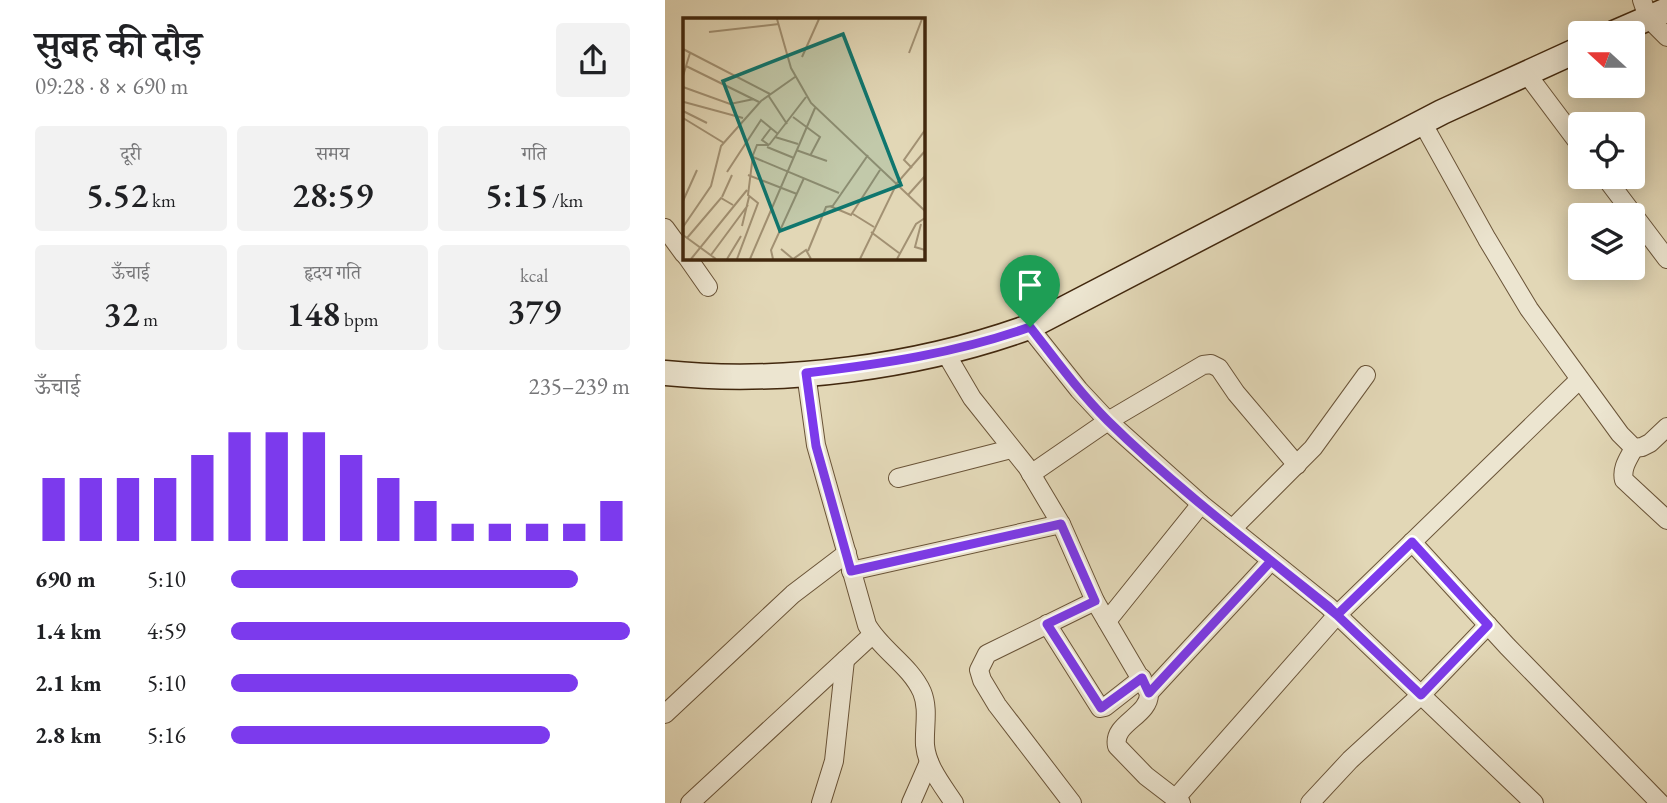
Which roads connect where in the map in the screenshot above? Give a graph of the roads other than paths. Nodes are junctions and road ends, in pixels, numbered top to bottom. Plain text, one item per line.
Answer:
1 (1652, 9) edge
2 (1633, 21) edge
3 (1667, 37) edge
4 (1568, 54) edge
5 (1526, 73) junction
6 (1423, 122) junction
7 (1568, 129) edge
8 (1614, 189) edge
9 (665, 228) edge
10 (683, 253) edge
11 (687, 259) edge
12 (1667, 259) edge
13 (708, 287) dead end
14 (1030, 327) junction
15 (945, 352) junction
16 (665, 373) edge
17 (806, 373) junction
18 (1366, 375) dead end
19 (1579, 380) junction
20 (1108, 421) junction
21 (1667, 427) edge
22 (1634, 448) junction
23 (1011, 449) junction
24 (1297, 465) junction
25 (1031, 474) junction
26 (898, 478) dead end
27 (1201, 504) junction
28 (1667, 520) edge
29 (1061, 524) junction
30 (1232, 529) junction
31 (1412, 542) junction
32 (1271, 561) junction
33 (849, 562) junction
34 (1095, 601) junction
35 (1337, 615) junction
36 (1107, 621) junction
37 (1047, 624) junction
38 (1488, 625) junction
39 (872, 635) junction
40 (845, 660) junction
41 (1145, 685) junction
42 (1421, 695) junction
43 (665, 714) edge
44 (929, 762) junction
45 (1178, 801) edge
46 (690, 803) edge
47 (821, 803) edge
48 (911, 803) edge
49 (954, 803) edge
50 (1072, 803) edge
51 (1310, 803) edge
52 (1534, 803) edge
53 (1661, 803) edge

1 - 2 main road
1 - 3 street
4 - 5 main road
5 - 6 main road
5 - 7 street
6 - 14 main road
6 - 19 street
8 - 12 street
9 - 10 street
11 - 13 street
14 - 15 main road
14 - 20 street
15 - 17 main road
15 - 23 street
16 - 17 main road
17 - 33 street
18 - 24 street
19 - 22 street
19 - 31 street
20 - 24 street
20 - 25 street
20 - 27 street
21 - 22 street
22 - 28 street
23 - 25 street
23 - 26 street
24 - 30 street
25 - 29 street
27 - 30 street
27 - 36 street
29 - 33 street
29 - 34 street
30 - 32 street
31 - 35 street
31 - 38 street
32 - 35 street
32 - 41 street
33 - 39 street
33 - 43 street
34 - 36 street
34 - 37 street
35 - 42 street
35 - 45 street
36 - 41 street
37 - 41 street
37 - 50 street
38 - 42 street
38 - 53 street
39 - 40 street
39 - 44 street
40 - 46 street
40 - 47 street
41 - 45 street
42 - 51 street
42 - 52 street
44 - 48 street
44 - 49 street

